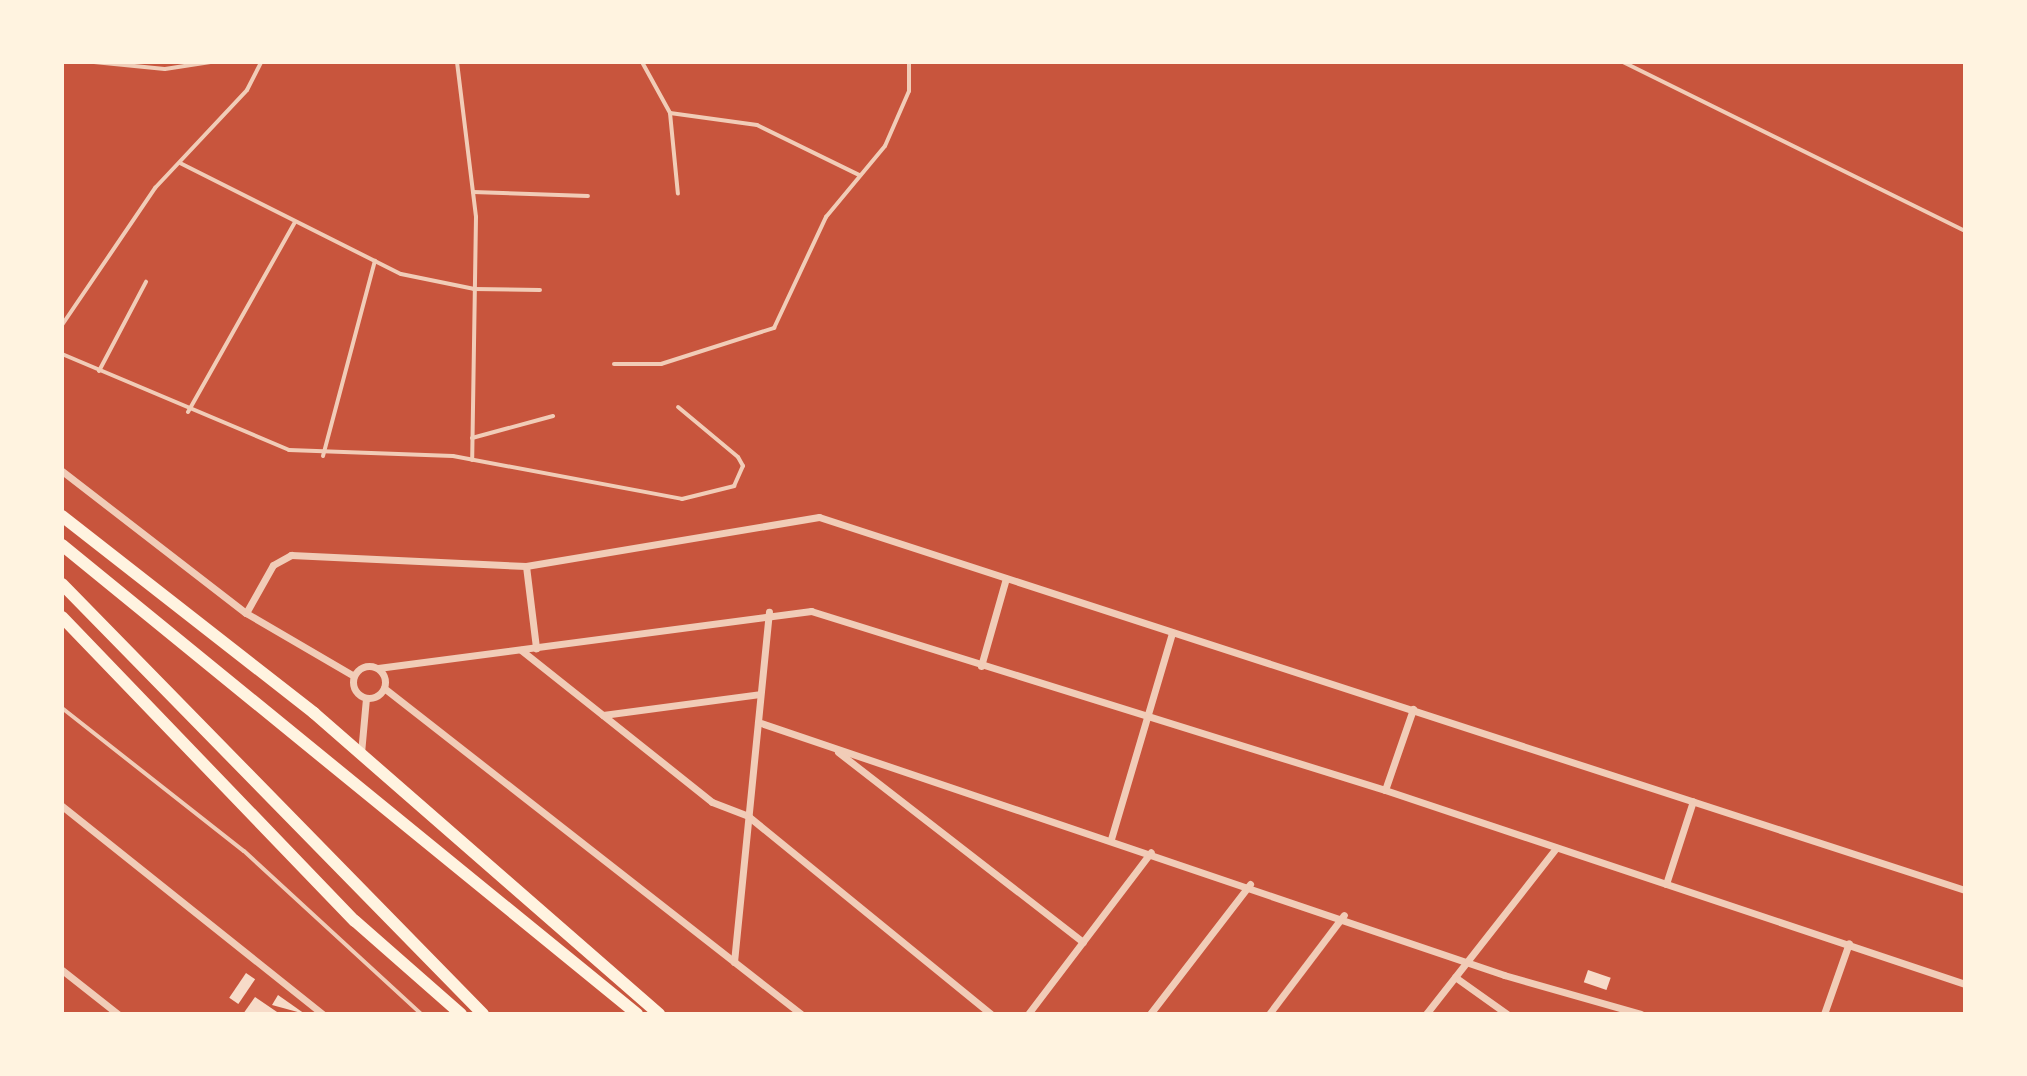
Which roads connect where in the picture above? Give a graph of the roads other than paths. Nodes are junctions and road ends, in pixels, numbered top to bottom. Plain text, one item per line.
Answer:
1 (94, 62) edge
2 (210, 62) edge
3 (261, 62) edge
4 (457, 62) edge
5 (909, 62) edge
6 (1623, 62) edge
7 (645, 63) edge
8 (670, 113) junction
9 (180, 163) junction
10 (860, 175) junction
11 (473, 192) junction
12 (678, 194) dead end
13 (588, 196) dead end
14 (295, 222) junction
15 (1965, 231) edge
16 (375, 261) junction
17 (146, 282) dead end
18 (474, 289) junction
19 (540, 290) dead end
20 (62, 325) edge
21 (62, 354) edge
22 (614, 364) dead end
23 (99, 371) junction
24 (678, 407) dead end
25 (188, 412) junction
26 (553, 416) dead end
27 (472, 438) junction
28 (323, 456) junction
29 (472, 460) junction
30 (62, 471) edge
31 (62, 516) edge
32 (62, 545) edge
33 (526, 566) junction
34 (1006, 578) junction
35 (62, 584) edge
36 (769, 612) junction
37 (246, 613) junction
38 (62, 617) edge
39 (1172, 633) junction
40 (536, 648) junction
41 (521, 650) junction
42 (981, 666) junction
43 (378, 668) junction
44 (354, 676) junction
45 (384, 688) junction
46 (760, 694) junction
47 (366, 698) junction
48 (62, 708) edge
49 (1413, 709) junction
50 (602, 715) junction
51 (1145, 719) junction
52 (758, 722) junction
53 (832, 747) junction
54 (361, 753) junction
55 (1385, 790) junction
56 (1693, 801) junction
57 (62, 806) edge
58 (748, 816) junction
59 (1111, 839) junction
60 (1556, 848) junction
61 (1151, 852) junction
62 (1250, 884) junction
63 (1666, 884) junction
64 (1965, 890) edge
65 (1344, 915) junction
66 (1083, 942) junction
67 (1849, 943) junction
68 (1469, 958) junction
69 (734, 962) junction
70 (62, 970) edge
71 (1455, 977) junction
72 (1965, 984) edge
73 (118, 1014) edge
74 (323, 1014) edge
75 (421, 1014) edge
76 (461, 1014) edge
77 (483, 1014) edge
78 (637, 1014) edge
79 (659, 1014) edge
80 (801, 1014) edge
81 (991, 1014) edge
82 (1028, 1014) edge
83 (1150, 1014) edge
84 (1269, 1014) edge
85 (1426, 1014) edge
86 (1507, 1014) edge
87 (1641, 1014) edge
88 (1824, 1014) edge

1 - 2 lane
3 - 9 lane
4 - 11 lane
5 - 10 lane
6 - 15 lane
7 - 8 lane
8 - 10 lane
8 - 12 lane
9 - 14 lane
9 - 20 lane
10 - 22 lane
11 - 13 lane
11 - 18 lane
14 - 16 lane
14 - 25 lane
16 - 18 lane
16 - 28 lane
17 - 23 lane
18 - 19 lane
18 - 27 lane
21 - 23 lane
23 - 25 lane
24 - 29 lane
25 - 28 lane
26 - 27 lane
27 - 29 lane
28 - 29 lane
30 - 37 street
31 - 54 highway
32 - 78 highway
33 - 34 street
33 - 37 street
33 - 40 street
34 - 39 street
34 - 42 street
35 - 77 highway
36 - 40 street
36 - 42 street
36 - 46 street
37 - 44 street
38 - 76 highway
39 - 49 street
39 - 51 street
40 - 41 street
41 - 43 street
41 - 50 street
42 - 51 street
43 - 44 street
43 - 45 street
44 - 47 street
45 - 47 street
45 - 69 street
46 - 50 street
46 - 52 street
47 - 54 street
48 - 75 lane
49 - 55 street
49 - 56 street
50 - 58 street
51 - 55 street
51 - 59 street
52 - 53 street
52 - 58 street
53 - 59 street
53 - 66 street
54 - 79 highway
55 - 60 street
56 - 63 street
56 - 64 street
57 - 74 street
58 - 69 street
58 - 81 street
59 - 61 street
60 - 63 street
60 - 68 street
61 - 62 street
61 - 66 street
62 - 65 street
62 - 83 street
63 - 67 street
65 - 68 street
65 - 84 street
66 - 82 street
67 - 72 street
67 - 88 street
68 - 71 street
68 - 87 street
69 - 80 street
70 - 73 street
71 - 85 street
71 - 86 street

